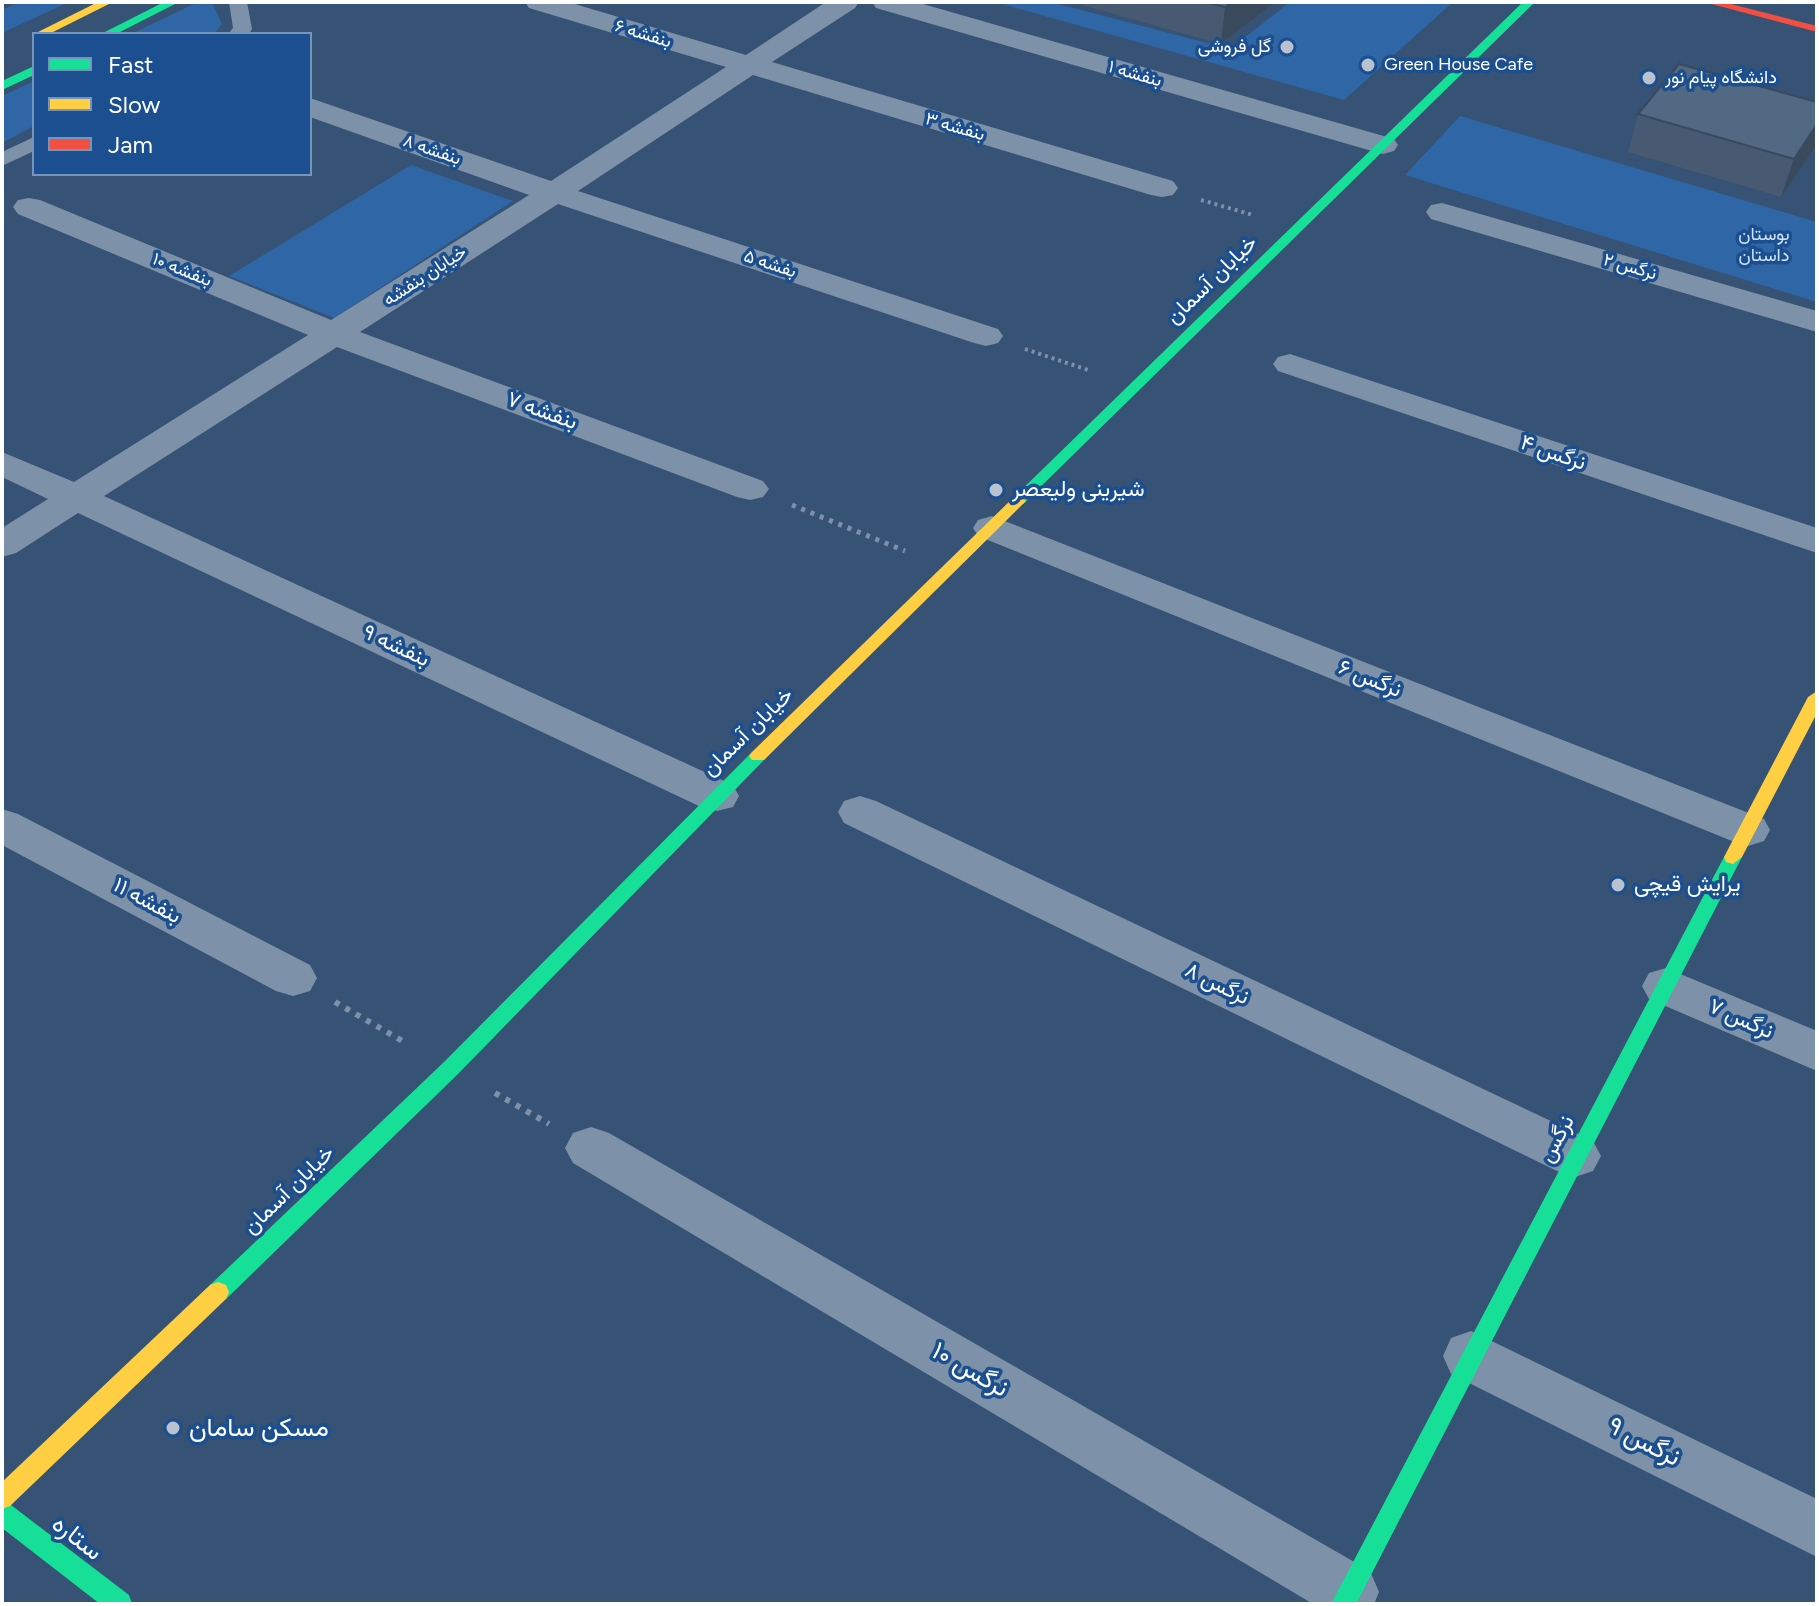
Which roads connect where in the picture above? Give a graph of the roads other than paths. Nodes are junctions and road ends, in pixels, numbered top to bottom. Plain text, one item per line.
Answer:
1 (107, 2) edge
2 (173, 2) edge
3 (238, 2) edge
4 (539, 2) edge
5 (886, 2) edge
6 (1529, 2) edge
7 (1710, 2) edge
8 (840, 3) edge
9 (1817, 29) edge
10 (45, 32) edge
11 (111, 32) edge
12 (240, 32) edge
13 (748, 66) junction
14 (32, 71) edge
15 (2, 86) edge
16 (312, 108) edge
17 (32, 144) edge
18 (1383, 145) junction
19 (2, 160) edge
20 (1162, 188) road end
21 (554, 193) junction
22 (29, 207) dead end
23 (1442, 212) dead end
24 (1817, 322) edge
25 (335, 334) junction
26 (986, 336) road end
27 (1290, 364) dead end
28 (2, 463) edge
29 (750, 489) road end
30 (75, 497) junction
31 (992, 528) junction
32 (1817, 541) edge
33 (2, 545) edge
34 (1817, 697) edge
35 (717, 796) junction
36 (860, 812) dead end
37 (2, 825) edge
38 (1748, 830) junction
39 (293, 978) dead end
40 (1666, 986) junction
41 (1817, 1052) edge
42 (591, 1148) dead end
43 (1575, 1156) junction
44 (1471, 1356) junction
45 (2, 1498) edge
46 (2, 1513) edge
47 (1817, 1529) edge
48 (1346, 1598) edge
49 (120, 1604) edge

1 - 10 street
2 - 11 street
3 - 12 lane
4 - 13 street, بنفشه ۶
5 - 18 street, بنفشه ۱
6 - 18 street, خیابان آسمان
7 - 9 street
8 - 13 street, خیابان بنفشه
13 - 20 street, بنفشه ۳
13 - 21 street, خیابان بنفشه
14 - 15 street
16 - 21 street, بنفشه ۸
17 - 19 lane
18 - 31 street, خیابان آسمان
21 - 25 street, خیابان بنفشه
21 - 26 street, بفشه ۵
22 - 25 street, بنفشه ۱۰
23 - 24 street, نرگس ۲
25 - 29 street, بنفشه ۷
25 - 30 street, خیابان بنفشه
27 - 32 street, نرگس ۴
28 - 30 street, بنفشه ۹
30 - 33 street, خیابان بنفشه
30 - 35 street, بنفشه ۹
31 - 35 street, خیابان آسمان
31 - 38 street, نرگس ۶
34 - 38 street, نرگس
35 - 45 street, خیابان آسمان
36 - 43 street, نرگس ۸
37 - 39 street, بنفشه ۱۱
38 - 40 street, نرگس
40 - 41 street, نرگس ۷
40 - 43 street, نرگس
42 - 48 street, نرگس ۱۰
43 - 44 street, نرگس
44 - 47 street, نرگس ۹
44 - 48 street, نرگس
46 - 49 street, ستاره

